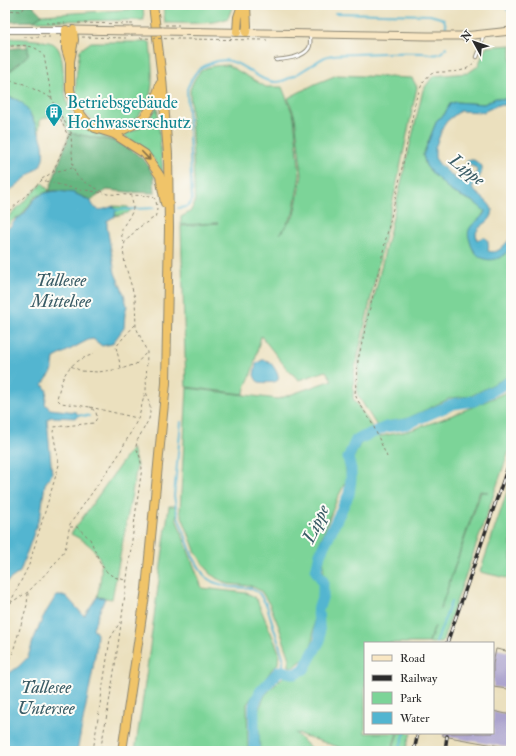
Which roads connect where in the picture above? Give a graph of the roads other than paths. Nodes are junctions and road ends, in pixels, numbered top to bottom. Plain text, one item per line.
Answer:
1 (153, 5) edge
2 (242, 5) edge
3 (246, 5) edge
4 (5, 30) edge
5 (70, 30) junction
6 (511, 31) edge
7 (237, 32) junction
8 (246, 32) junction
9 (310, 33) junction
10 (483, 34) junction
11 (477, 57) road end
12 (276, 60) dead end
13 (162, 78) junction
14 (114, 134) junction
15 (169, 228) junction
16 (122, 751) edge

1 - 13 highway
2 - 7 highway
3 - 8 highway
4 - 5 street
5 - 7 main road, bridge
5 - 14 highway
6 - 10 main road
7 - 8 main road
8 - 9 main road
9 - 10 main road
9 - 12 lane
10 - 11 lane
13 - 14 highway
13 - 15 highway
14 -> 15 highway
15 - 16 highway

